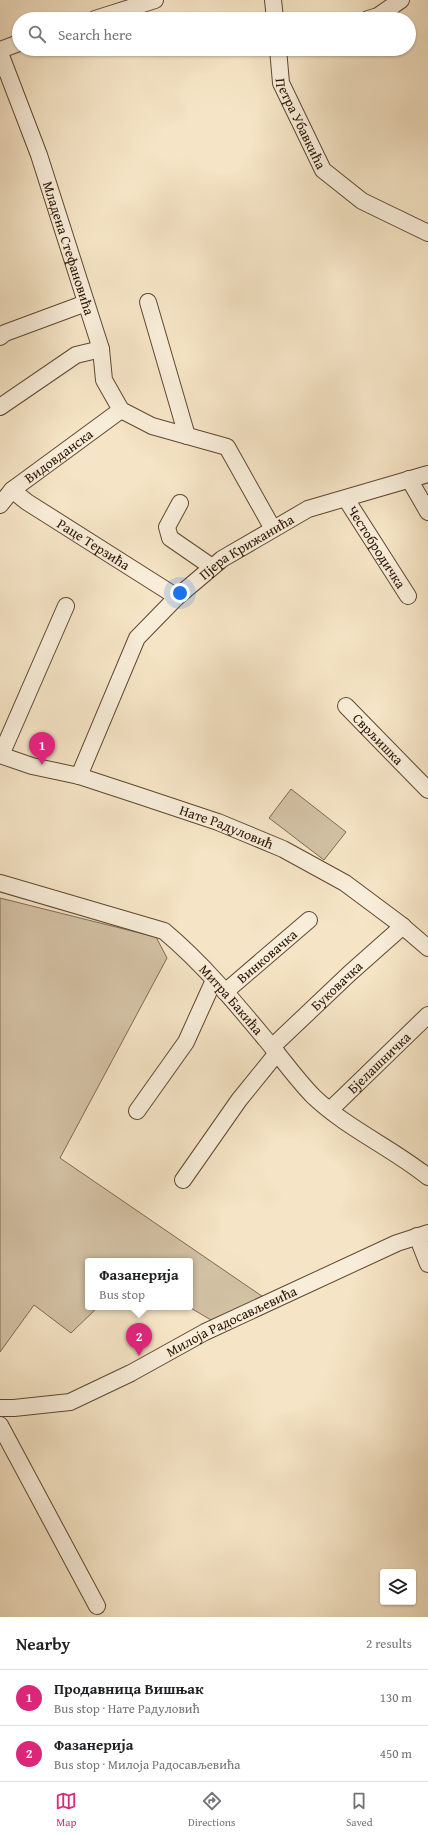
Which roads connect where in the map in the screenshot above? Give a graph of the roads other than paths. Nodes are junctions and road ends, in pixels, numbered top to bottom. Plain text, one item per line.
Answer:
1 (154, 0) edge
2 (273, 0) edge
3 (401, 0) edge
4 (120, 12) edge
5 (274, 12) edge
6 (384, 12) edge
7 (12, 46) edge
8 (0, 50) edge
9 (0, 54) edge
10 (279, 56) edge
11 (428, 234) edge
12 (148, 302) dead end
13 (86, 303) junction
14 (0, 337) edge
15 (101, 349) junction
16 (0, 407) edge
17 (121, 410) junction
18 (187, 436) junction
19 (428, 474) edge
20 (409, 479) junction
21 (12, 490) junction
22 (346, 499) junction
23 (180, 503) dead end
24 (0, 505) edge
25 (428, 512) edge
26 (273, 529) junction
27 (212, 567) junction
28 (408, 596) dead end
29 (177, 597) junction
30 (66, 606) dead end
31 (346, 706) dead end
32 (0, 755) edge
33 (79, 776) junction
34 (428, 790) edge
35 (0, 883) edge
36 (309, 920) dead end
37 (403, 926) junction
38 (428, 948) edge
39 (220, 986) junction
40 (428, 1015) edge
41 (274, 1050) junction
42 (330, 1110) junction
43 (136, 1111) dead end
44 (428, 1177) edge
45 (183, 1180) dead end
46 (422, 1235) edge
47 (428, 1264) edge
48 (0, 1408) edge
49 (0, 1425) edge
50 (97, 1606) dead end

1 - 4 street
2 - 5 street
3 - 6 street
7 - 8 street
9 - 13 street, Младена Стефановића
10 - 11 street, Петра Убавкића
12 - 18 street
13 - 14 street
13 - 15 street, Младена Стефановића
15 - 16 street
15 - 17 street, Младена Стефановића
17 - 18 street
17 - 21 street, Видовданска
18 - 26 street
19 - 20 street, Пјера Крижанића
20 - 22 street, Пјера Крижанића
20 - 25 street
21 - 24 street, Видовданска
21 - 29 street, Раце Терзића
22 - 26 street, Пјера Крижанића
22 - 28 street, Честобродичка
23 - 27 street
26 - 27 street, Пјера Крижанића
27 - 29 street, Пјера Крижанића
29 - 33 street, Пјера Крижанића
30 - 32 street
31 - 34 street, Сврљишка
32 - 33 street, Нате Радуловић
33 - 37 street, Нате Радуловић
35 - 39 street, Митра Бакића
36 - 39 street, Винковачка
37 - 38 street, Нате Радуловић
37 - 41 street, Буковачка
39 - 41 street, Митра Бакића
39 - 43 street
40 - 42 street, Бјелашничка
41 - 42 street, Митра Бакића
41 - 45 street, Буковачка
42 - 44 street, Митра Бакића
46 - 47 street, Милоја Радосављевића
46 - 48 street, Милоја Радосављевића
49 - 50 street

